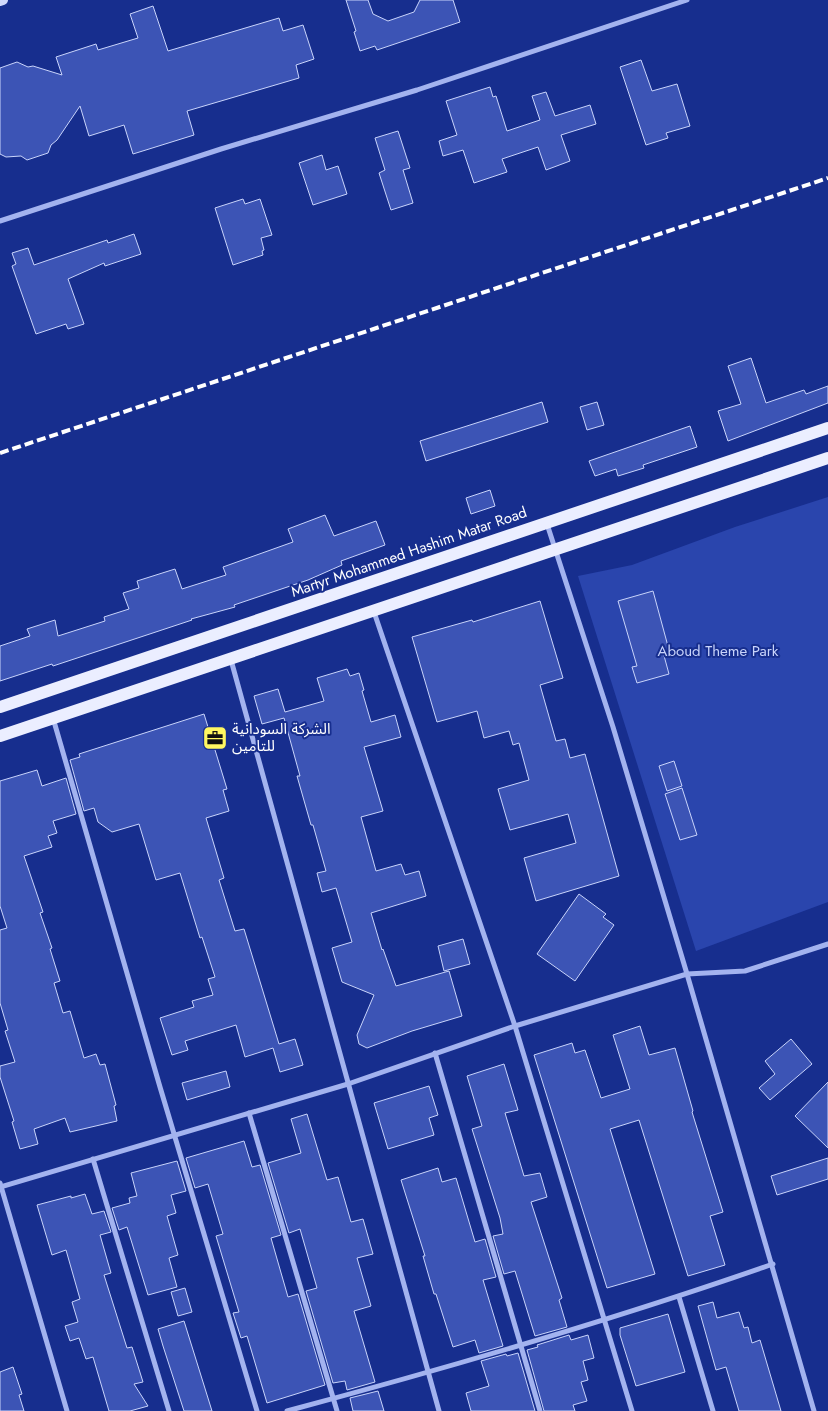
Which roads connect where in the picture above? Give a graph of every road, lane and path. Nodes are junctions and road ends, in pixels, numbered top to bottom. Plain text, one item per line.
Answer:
1 (687, 0) edge
2 (0, 221) edge
3 (828, 428) edge
4 (828, 458) edge
5 (546, 523) junction
6 (555, 550) junction
7 (373, 610) junction
8 (231, 658) junction
9 (0, 707) edge
10 (53, 718) junction
11 (0, 736) edge
12 (828, 944) edge
13 (687, 974) junction
14 (515, 1026) junction
15 (435, 1053) junction
16 (348, 1084) junction
17 (249, 1113) junction
18 (174, 1135) junction
19 (93, 1159) junction
20 (0, 1186) edge
21 (773, 1264) junction
22 (679, 1297) junction
23 (605, 1320) junction
24 (521, 1346) junction
25 (427, 1372) junction
26 (333, 1398) junction
27 (67, 1411) edge
28 (170, 1411) edge
29 (257, 1411) edge
30 (287, 1411) edge
31 (337, 1411) edge
32 (439, 1411) edge
33 (540, 1411) edge
34 (632, 1411) edge
35 (713, 1411) edge
36 (814, 1411) edge

1 - 2 street
3 - 5 main road, Martyr Mohammed Hashim Matar Road
4 - 6 main road
5 - 6 street
5 - 9 main road, Martyr Mohammed Hashim Matar Road
6 - 7 main road
6 - 13 street
7 - 8 main road
7 - 14 street
8 - 10 main road
8 - 16 street
10 - 11 main road
10 - 18 street
12 - 13 street
13 - 14 street
13 - 21 street
14 - 15 street
14 - 23 street
15 - 16 street
15 - 24 street
16 - 17 street
16 - 25 street
17 - 18 street
17 - 26 street
18 - 19 street
18 - 29 street
19 - 20 street
19 - 28 street
20 - 27 street
21 - 22 street
21 - 36 street
22 - 23 street
22 - 35 street
23 - 24 street
23 - 34 street
24 - 25 street
24 - 33 street
25 - 26 street
25 - 32 street
26 - 30 street
26 - 31 street

